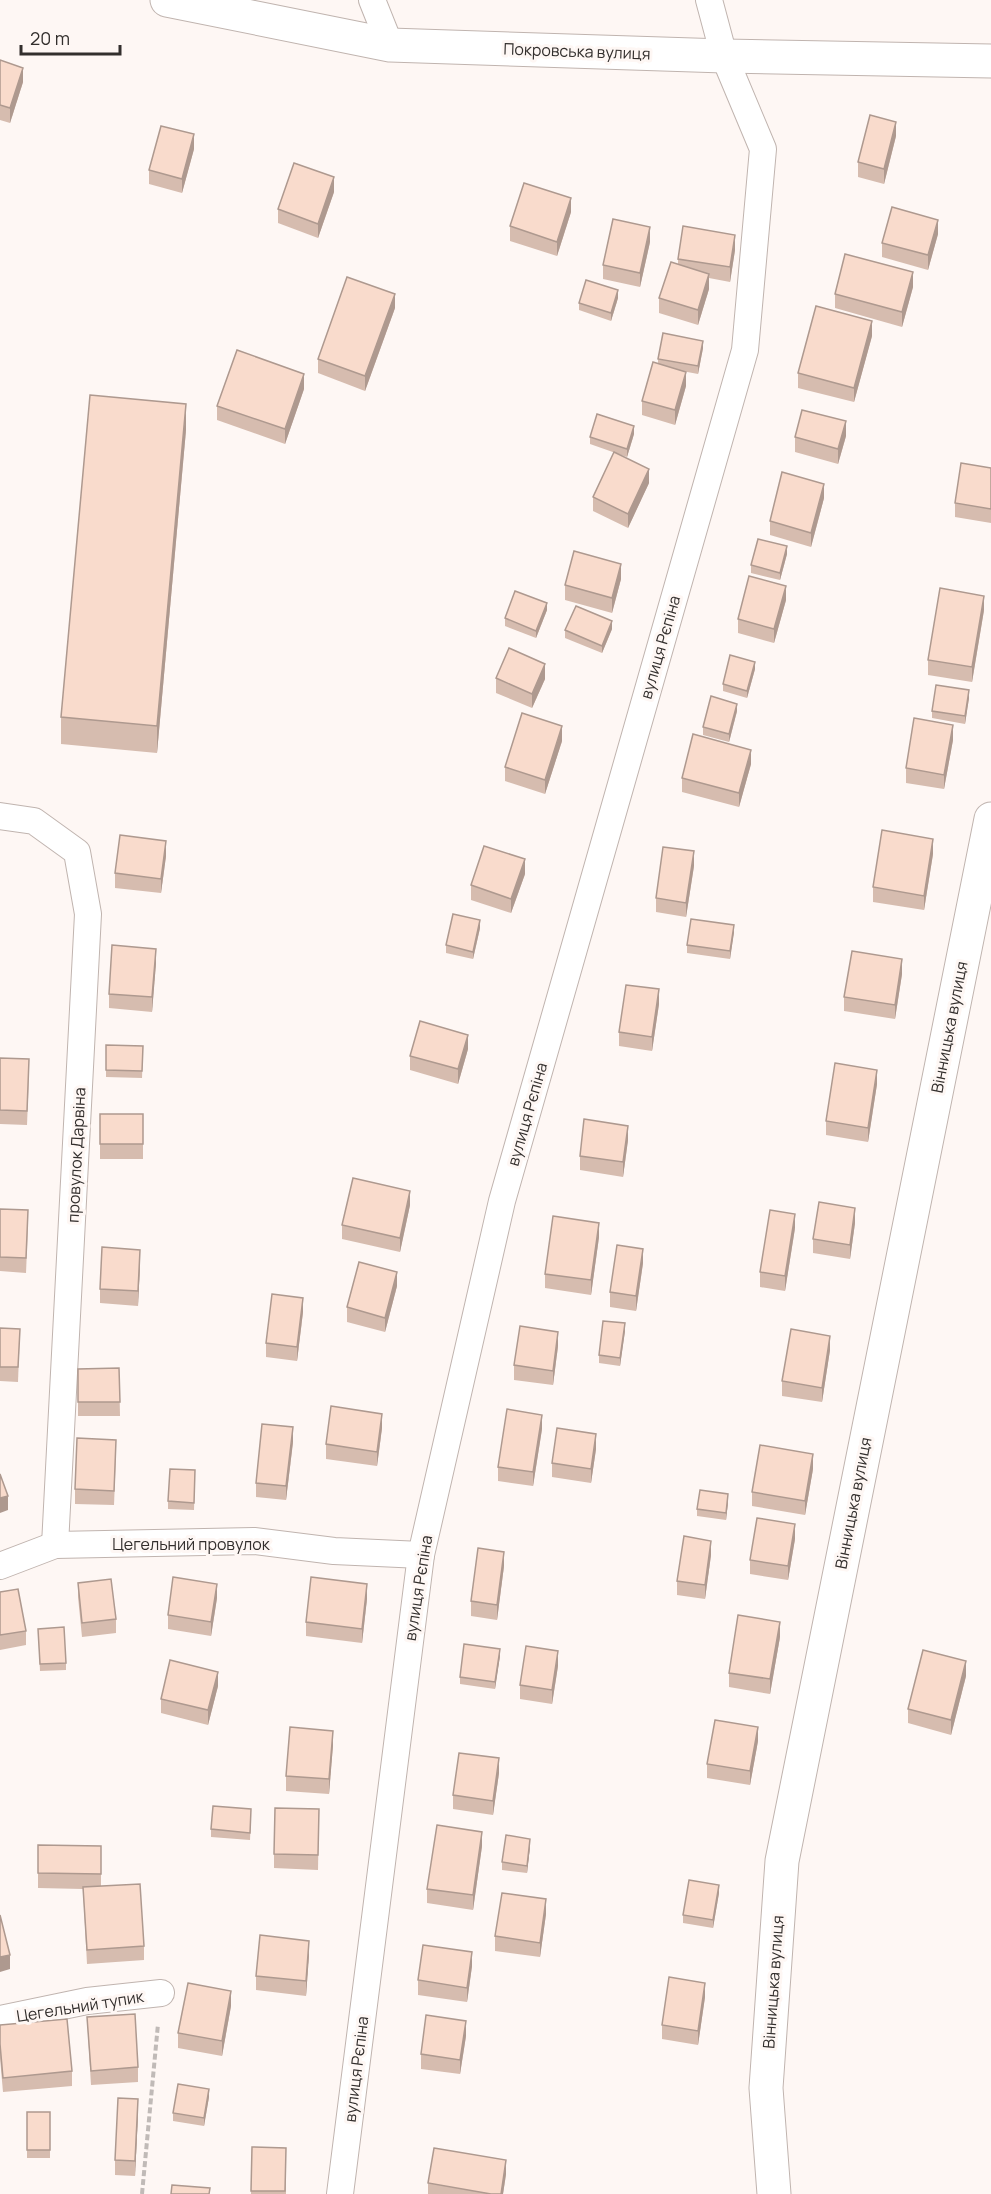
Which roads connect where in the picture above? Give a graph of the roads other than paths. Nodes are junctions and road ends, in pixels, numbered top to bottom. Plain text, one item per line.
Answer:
1 (167, 0) edge
2 (372, 0) edge
3 (709, 0) edge
4 (390, 45) junction
5 (724, 56) junction
6 (991, 61) edge
7 (0, 816) edge
8 (991, 819) edge
9 (55, 1545) junction
10 (421, 1555) junction
11 (0, 1566) edge
12 (161, 1993) road end
13 (0, 2019) edge
14 (340, 2194) edge
15 (774, 2194) edge

1 - 4 street, Покровська вулиця
2 - 4 street
3 - 5 street, вулиця Рєпіна
4 - 5 street, Покровська вулиця
5 - 6 street, Покровська вулиця
5 - 10 street, вулиця Рєпіна
7 - 9 street, провулок Дарвіна
8 - 15 street, Вінницька вулиця
9 - 10 street, Цегельний провулок
9 - 11 street, Цегельний провулок
10 - 14 street, вулиця Рєпіна
12 - 13 street, Цегельний тупик

